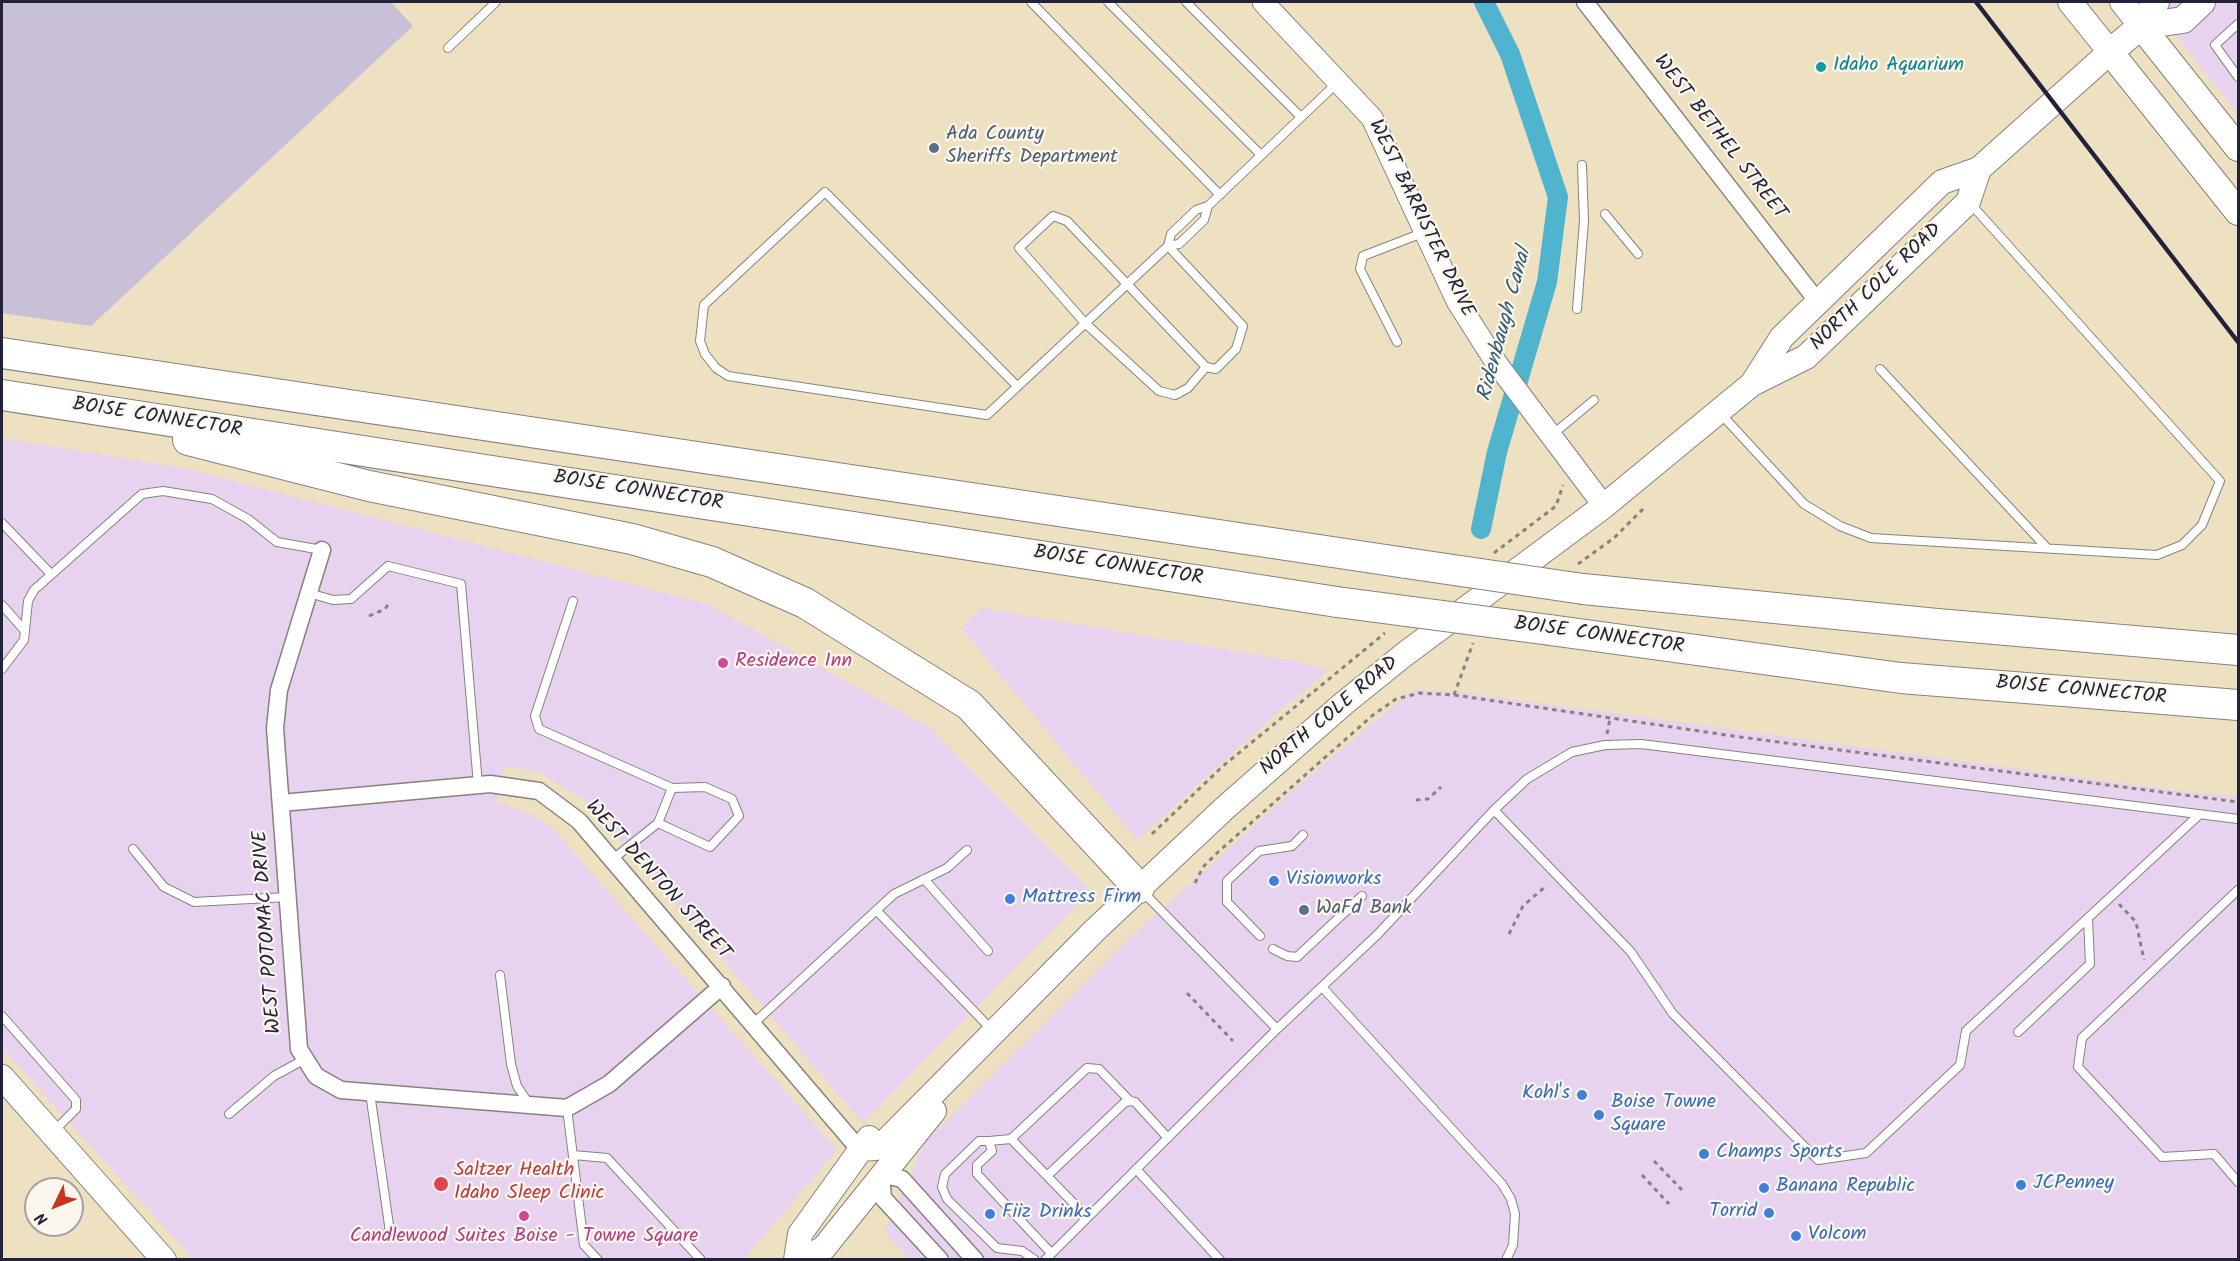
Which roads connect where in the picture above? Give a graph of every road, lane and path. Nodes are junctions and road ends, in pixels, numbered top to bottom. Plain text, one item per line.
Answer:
1 (496, 2) edge
2 (1031, 2) edge
3 (1108, 2) edge
4 (1186, 2) edge
5 (1263, 2) edge
6 (1584, 2) edge
7 (2070, 2) edge
8 (2122, 2) edge
9 (2156, 2) edge
10 (2202, 2) edge
11 (2238, 24) edge
12 (2141, 26) junction
13 (448, 48) dead end
14 (2110, 52) junction
15 (2238, 77) edge
16 (1339, 81) junction
17 (1301, 117) junction
18 (2238, 148) edge
19 (1261, 155) junction
20 (1582, 165) dead end
21 (1979, 169) junction
22 (1220, 195) junction
23 (1968, 202) junction
24 (1208, 206) junction
25 (2238, 212) edge
26 (1605, 214) dead end
27 (1425, 232) junction
28 (1168, 246) junction
29 (1638, 254) dead end
30 (1127, 284) junction
31 (1818, 302) junction
32 (1577, 309) dead end
33 (1085, 323) junction
34 (1397, 342) dead end
35 (2, 353) edge
36 (1206, 367) junction
37 (1880, 369) dead end
38 (1752, 384) junction
39 (1017, 386) junction
40 (6, 396) edge
41 (1594, 400) dead end
42 (1720, 413) junction
43 (1551, 435) junction
44 (1604, 506) junction
45 (2, 523) edge
46 (2047, 548) junction
47 (322, 550) joint
48 (51, 574) junction
49 (309, 593) junction
50 (573, 601) dead end
51 (390, 602) dead end
52 (2, 605) edge
53 (369, 616) dead end
54 (25, 631) junction
55 (2238, 650) edge
56 (2, 669) edge
57 (2238, 705) edge
58 (1241, 751) dead end
59 (478, 785) junction
60 (1441, 787) dead end
61 (672, 788) junction
62 (1416, 800) dead end
63 (2238, 802) edge
64 (281, 803) junction
65 (1494, 810) junction
66 (2200, 814) junction
67 (2238, 819) edge
68 (658, 823) junction
69 (1152, 834) dead end
70 (1304, 835) dead end
71 (133, 849) dead end
72 (967, 850) dead end
73 (613, 860) junction
74 (924, 879) junction
75 (1195, 883) dead end
76 (1139, 888) junction
77 (1543, 888) dead end
78 (2238, 891) edge
79 (1362, 896) dead end
80 (288, 897) junction
81 (2119, 904) dead end
82 (877, 911) junction
83 (2088, 918) junction
84 (1509, 934) dead end
85 (1260, 936) dead end
86 (1273, 949) dead end
87 (988, 951) dead end
88 (2144, 960) dead end
89 (500, 975) dead end
90 (722, 986) junction
91 (1323, 988) junction
92 (1187, 993) dead end
93 (2, 1016) edge
94 (754, 1023) junction
95 (1277, 1029) junction
96 (993, 1031) junction
97 (2018, 1032) dead end
98 (1233, 1041) dead end
99 (305, 1059) junction
100 (2, 1077) edge
101 (939, 1085) junction
102 (370, 1092) junction
103 (1130, 1101) junction
104 (529, 1104) junction
105 (567, 1108) junction
106 (229, 1114) dead end
107 (52, 1134) junction
108 (1167, 1138) junction
109 (1011, 1139) junction
110 (989, 1141) junction
111 (859, 1149) junction
112 (573, 1155) junction
113 (1654, 1161) dead end
114 (1136, 1169) junction
115 (881, 1174) junction
116 (1642, 1175) dead end
117 (1047, 1176) junction
118 (2238, 1182) edge
119 (1682, 1190) dead end
120 (1670, 1203) dead end
121 (1087, 1217) junction
122 (390, 1232) dead end
123 (1048, 1256) edge
124 (164, 1260) edge
125 (598, 1260) edge
126 (701, 1260) edge
127 (797, 1260) edge
128 (940, 1260) edge
129 (975, 1260) edge
130 (1035, 1260) edge
131 (1220, 1260) edge
132 (1506, 1260) edge

1 - 13 lane
2 - 22 lane
3 - 19 lane
4 - 17 lane
5 - 16 street, WEST BARRISTER DRIVE
6 - 31 street, WEST BETHEL STREET
7 - 14 main road
8 - 12 main road
9 - 12 main road
10 - 12 main road
11 - 15 lane
12 - 14 main road
12 - 18 main road
14 - 21 main road, NORTH COLE ROAD
14 - 25 main road
16 - 17 lane
16 - 27 street, WEST BARRISTER DRIVE
17 - 19 lane
19 - 22 lane
20 - 32 lane
21 - 23 main road, NORTH COLE ROAD
21 - 31 main road, NORTH COLE ROAD
22 - 24 lane
23 - 38 main road, NORTH COLE ROAD
23 - 46 lane
24 - 28 lane
24 - 28 lane
26 - 29 lane
27 - 34 lane
27 - 43 street, WEST BARRISTER DRIVE
28 - 30 lane
28 - 36 lane
30 - 33 lane
30 - 33 lane
30 - 36 lane
31 - 38 main road, NORTH COLE ROAD
33 - 36 lane
33 - 39 lane
35 - 55 highway, bridge
37 - 46 lane
38 - 42 main road, NORTH COLE ROAD
39 - 39 lane
40 - 57 highway, BOISE CONNECTOR, bridge
40 - 76 highway
41 - 43 lane
42 - 44 main road, NORTH COLE ROAD
42 - 46 lane
43 - 44 street, WEST BARRISTER DRIVE
44 - 76 main road, NORTH COLE ROAD
45 - 48 lane
47 - 48 lane
47 - 49 street, WEST POTOMAC DRIVE
48 - 54 lane
49 - 59 lane
49 - 64 street, WEST POTOMAC DRIVE
50 - 61 lane
51 - 53 path
52 - 54 lane
54 - 56 lane
58 - 69 path
59 - 64 street, WEST DENTON STREET
59 - 73 street, WEST DENTON STREET
60 - 62 path
61 - 68 lane
61 - 68 lane
63 - 75 path
64 - 80 street, WEST POTOMAC DRIVE
65 - 66 lane
65 - 83 lane
65 - 91 lane
66 - 67 lane
66 - 83 lane
68 - 73 lane
70 - 85 lane
71 - 80 lane
72 - 74 lane
73 - 90 street, WEST DENTON STREET
74 - 82 lane
74 - 87 lane
76 - 95 lane
76 - 96 main road, NORTH COLE ROAD
77 - 84 path
78 - 118 lane
79 - 86 lane
80 - 99 street, WEST POTOMAC DRIVE
81 - 88 path
82 - 94 lane
82 - 96 lane
83 - 97 lane
89 - 104 lane
90 - 94 street, WEST DENTON STREET
90 - 105 street
91 - 95 lane
91 - 132 lane
92 - 98 path
93 - 107 lane
94 - 111 street, WEST DENTON STREET
95 - 108 lane
96 - 101 main road, NORTH COLE ROAD
99 - 102 street, WEST POTOMAC DRIVE
99 - 106 lane
100 - 107 main road
101 - 111 main road, NORTH COLE ROAD
101 - 115 main road, NORTH COLE ROAD
102 - 104 street, WEST POTOMAC DRIVE
102 - 122 lane
103 - 108 lane
103 - 109 lane
103 - 117 lane
104 - 105 street, WEST POTOMAC DRIVE
105 - 112 lane
107 - 124 main road
108 - 114 lane
109 - 110 lane
109 - 117 lane
110 - 123 lane
110 - 130 lane
111 - 127 main road, NORTH COLE ROAD
112 - 125 lane
112 - 126 lane
113 - 119 path
114 - 121 lane
114 - 131 lane
115 - 127 main road, NORTH COLE ROAD
115 - 128 street
115 - 129 street
116 - 120 path
117 - 121 lane
121 - 123 lane

